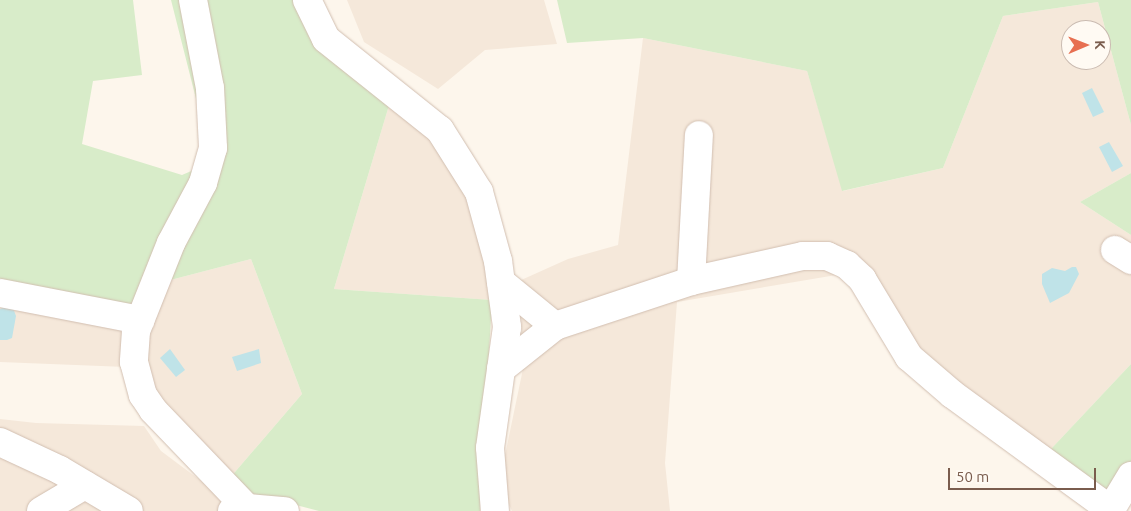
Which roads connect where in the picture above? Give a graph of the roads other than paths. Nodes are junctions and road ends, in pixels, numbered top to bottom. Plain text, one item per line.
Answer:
1 (193, 0) edge
2 (307, 0) edge
3 (698, 135) dead end
4 (691, 280) junction
5 (501, 282) junction
6 (0, 294) edge
7 (140, 320) junction
8 (555, 326) junction
9 (501, 369) junction
10 (0, 442) edge
11 (1131, 476) edge
12 (85, 485) junction
13 (239, 510) edge
14 (1111, 510) edge
15 (41, 511) edge
16 (129, 511) edge
17 (285, 511) edge
18 (495, 511) edge

1 - 7 street
2 - 5 street
3 - 4 street
4 - 8 street
4 - 14 street
5 - 8 street
5 - 9 street
6 - 7 street
7 - 13 street
8 - 9 street
9 - 18 street
10 - 12 street
11 - 14 street
12 - 15 street
12 - 16 street
13 - 17 street

